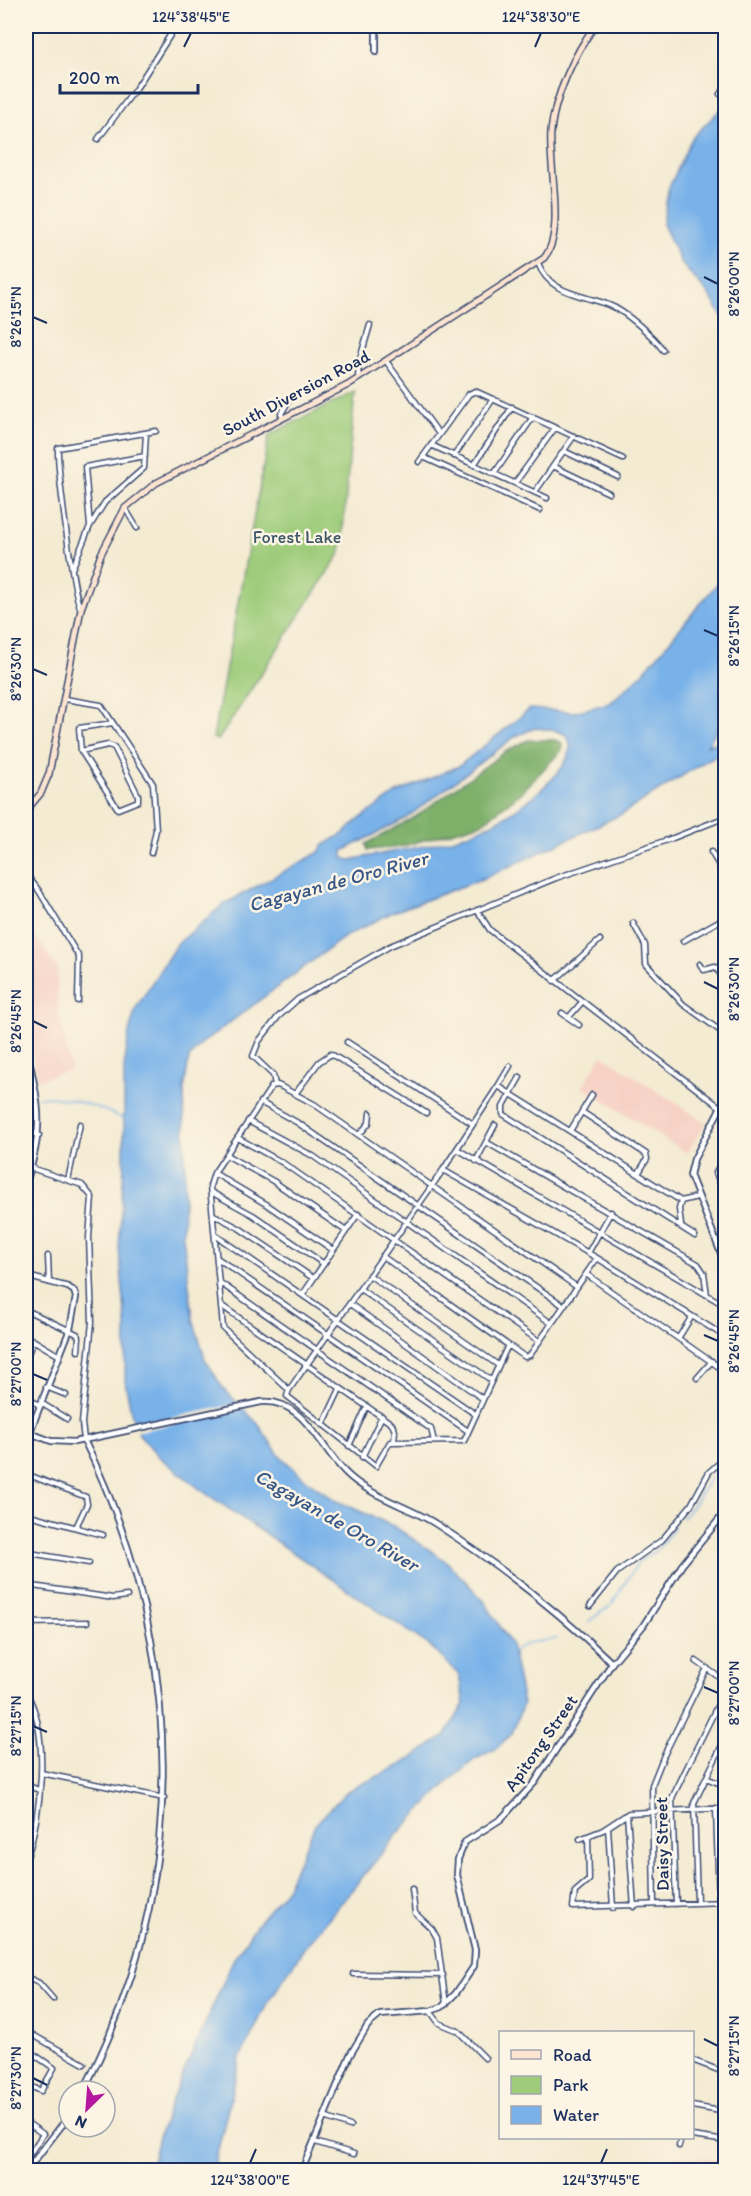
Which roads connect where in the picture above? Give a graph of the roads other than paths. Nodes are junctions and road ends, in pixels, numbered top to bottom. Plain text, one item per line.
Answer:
1 (176, 26) edge
2 (376, 26) edge
3 (594, 26) edge
4 (715, 26) edge
5 (726, 37) edge
6 (376, 52) dead end
7 (726, 88) edge
8 (720, 94) dead end
9 (98, 139) dead end
10 (538, 264) junction
11 (370, 325) dead end
12 (663, 350) dead end
13 (386, 361) junction
14 (358, 379) junction
15 (493, 399) junction
16 (288, 402) dead end
17 (512, 407) junction
18 (533, 417) junction
19 (283, 418) junction
20 (555, 427) junction
21 (156, 431) dead end
22 (146, 433) junction
23 (440, 434) junction
24 (574, 436) junction
25 (431, 445) junction
26 (564, 451) junction
27 (145, 456) junction
28 (423, 456) junction
29 (454, 456) junction
30 (623, 459) dead end
31 (419, 462) dead end
32 (474, 465) junction
33 (553, 466) junction
34 (494, 474) junction
35 (618, 477) dead end
36 (515, 483) junction
37 (535, 492) junction
38 (609, 493) dead end
39 (548, 498) dead end
40 (125, 508) junction
41 (540, 510) dead end
42 (90, 526) junction
43 (137, 528) dead end
44 (72, 569) junction
45 (81, 609) junction
46 (65, 699) junction
47 (112, 723) junction
48 (81, 751) junction
49 (26, 811) edge
50 (726, 817) edge
51 (711, 852) dead end
52 (151, 853) dead end
53 (26, 874) edge
54 (726, 877) edge
55 (477, 910) junction
56 (726, 917) edge
57 (633, 923) dead end
58 (600, 940) dead end
59 (683, 941) dead end
60 (700, 964) dead end
61 (554, 981) junction
62 (726, 981) edge
63 (78, 1001) dead end
64 (582, 1002) junction
65 (562, 1013) dead end
66 (569, 1017) junction
67 (579, 1025) dead end
68 (726, 1035) edge
69 (347, 1042) dead end
70 (26, 1045) edge
71 (510, 1065) dead end
72 (520, 1077) dead end
73 (275, 1085) junction
74 (498, 1086) junction
75 (296, 1094) junction
76 (511, 1094) junction
77 (592, 1095) dead end
78 (726, 1097) edge
79 (260, 1102) junction
80 (720, 1107) junction
81 (582, 1112) junction
82 (370, 1113) dead end
83 (426, 1113) dead end
84 (249, 1121) junction
85 (80, 1124) dead end
86 (473, 1124) junction
87 (495, 1125) dead end
88 (26, 1131) edge
89 (570, 1131) junction
90 (39, 1135) junction
91 (359, 1135) junction
92 (238, 1138) junction
93 (486, 1142) junction
94 (457, 1149) junction
95 (726, 1149) edge
96 (226, 1155) junction
97 (476, 1161) junction
98 (26, 1162) edge
99 (31, 1166) junction
100 (443, 1170) junction
101 (214, 1173) junction
102 (638, 1174) junction
103 (68, 1179) junction
104 (26, 1183) edge
105 (431, 1187) junction
106 (210, 1191) junction
107 (697, 1197) junction
108 (725, 1197) edge
109 (681, 1200) junction
110 (417, 1206) junction
111 (611, 1212) junction
112 (358, 1214) junction
113 (214, 1215) junction
114 (407, 1221) junction
115 (681, 1226) junction
116 (346, 1231) junction
117 (600, 1231) junction
118 (215, 1235) junction
119 (695, 1236) dead end
120 (394, 1239) junction
121 (333, 1250) junction
122 (588, 1253) junction
123 (48, 1256) dead end
124 (382, 1256) junction
125 (216, 1258) junction
126 (597, 1258) junction
127 (324, 1264) junction
128 (726, 1266) edge
129 (586, 1274) junction
130 (369, 1275) junction
131 (26, 1276) edge
132 (314, 1278) junction
133 (49, 1282) junction
134 (219, 1282) junction
135 (577, 1287) junction
136 (360, 1289) junction
137 (303, 1294) junction
138 (707, 1295) junction
139 (350, 1304) junction
140 (221, 1306) junction
141 (564, 1306) junction
142 (726, 1306) edge
143 (26, 1310) edge
144 (692, 1316) junction
145 (339, 1320) junction
146 (551, 1323) junction
147 (70, 1329) junction
148 (328, 1335) junction
149 (26, 1336) edge
150 (679, 1337) junction
151 (726, 1337) edge
152 (33, 1341) junction
153 (539, 1341) junction
154 (508, 1345) junction
155 (317, 1350) junction
156 (78, 1351) dead end
157 (58, 1355) junction
158 (26, 1359) edge
159 (712, 1361) junction
160 (307, 1365) junction
161 (498, 1365) junction
162 (726, 1372) edge
163 (697, 1378) dead end
164 (491, 1380) junction
165 (46, 1386) junction
166 (340, 1389) junction
167 (289, 1390) junction
168 (66, 1395) dead end
169 (26, 1397) edge
170 (483, 1399) junction
171 (40, 1404) junction
172 (368, 1406) junction
173 (475, 1414) junction
174 (382, 1416) junction
175 (67, 1419) dead end
176 (26, 1420) edge
177 (33, 1424) junction
178 (323, 1425) junction
179 (468, 1431) junction
180 (28, 1432) edge
181 (84, 1440) junction
182 (394, 1441) junction
183 (434, 1441) junction
184 (26, 1442) edge
185 (349, 1446) junction
186 (362, 1457) junction
187 (726, 1457) edge
188 (26, 1474) edge
189 (726, 1511) edge
190 (26, 1514) edge
191 (76, 1527) junction
192 (103, 1535) dead end
193 (26, 1561) edge
194 (89, 1563) dead end
195 (26, 1585) edge
196 (127, 1596) dead end
197 (590, 1606) dead end
198 (87, 1622) dead end
199 (26, 1623) edge
200 (696, 1661) dead end
201 (612, 1664) junction
202 (707, 1668) junction
203 (726, 1682) edge
204 (726, 1688) edge
205 (26, 1692) edge
206 (726, 1737) edge
207 (40, 1773) junction
208 (706, 1778) junction
209 (26, 1785) edge
210 (726, 1786) edge
211 (39, 1790) junction
212 (164, 1798) junction
213 (716, 1808) junction
214 (726, 1808) edge
215 (671, 1809) junction
216 (694, 1809) junction
217 (651, 1810) junction
218 (627, 1814) junction
219 (608, 1827) junction
220 (588, 1836) junction
221 (580, 1839) dead end
222 (26, 1861) edge
223 (412, 1889) dead end
224 (697, 1902) junction
225 (719, 1902) junction
226 (726, 1902) edge
227 (654, 1904) junction
228 (676, 1904) junction
229 (634, 1907) junction
230 (612, 1908) junction
231 (352, 1974) dead end
232 (442, 1975) junction
233 (26, 1978) edge
234 (53, 1999) dead end
235 (446, 2004) junction
236 (430, 2011) junction
237 (26, 2031) edge
238 (26, 2049) edge
239 (485, 2058) dead end
240 (694, 2060) edge
241 (84, 2064) dead end
242 (726, 2073) edge
243 (88, 2079) edge
244 (26, 2084) edge
245 (694, 2106) edge
246 (726, 2112) edge
247 (324, 2116) junction
248 (26, 2122) edge
249 (350, 2126) dead end
250 (57, 2131) edge
251 (694, 2136) edge
252 (681, 2139) edge
253 (726, 2141) edge
254 (315, 2142) junction
255 (679, 2146) dead end
256 (354, 2154) dead end
257 (26, 2160) edge
258 (27, 2170) edge
259 (302, 2170) edge

1 - 9 street
2 - 6 street
3 - 10 main road, South Diversion Road
4 - 5 street
7 - 8 street
10 - 12 street
10 - 13 main road, South Diversion Road
11 - 14 street
13 - 14 main road, South Diversion Road
13 - 23 street
14 - 19 main road, South Diversion Road
15 - 17 street
15 - 23 street
15 - 29 street
16 - 19 street
17 - 18 street
17 - 32 street
18 - 20 street
18 - 34 street
19 - 40 main road, South Diversion Road
20 - 24 street
20 - 36 street
21 - 22 street
22 - 27 street
22 - 44 street
23 - 25 street
24 - 26 street
24 - 30 street
25 - 28 street
25 - 29 street
26 - 33 street
26 - 35 street
27 - 42 street
27 - 42 street
28 - 31 street
28 - 41 street
29 - 32 street
32 - 34 street
33 - 37 street
33 - 38 street
34 - 36 street
36 - 37 street
37 - 39 street
40 - 43 street
40 - 45 main road, South Diversion Road
42 - 44 street
44 - 45 street
45 - 46 main road, South Diversion Road
46 - 47 street
46 - 49 main road, South Diversion Road
47 - 48 street
47 - 52 street
48 - 48 street
50 - 55 street
51 - 54 street
53 - 63 street
55 - 61 street
55 - 73 street
56 - 59 street
57 - 68 street
58 - 61 street
60 - 62 street
61 - 64 street
64 - 66 street
64 - 80 street
65 - 66 street
66 - 67 street
69 - 86 street
70 - 90 street
71 - 74 street
72 - 76 street
73 - 75 street
73 - 79 street
74 - 76 street
74 - 86 street
75 - 83 street
75 - 91 street
76 - 89 street
76 - 115 street
77 - 81 street
78 - 80 street
79 - 84 street
79 - 110 street
80 - 107 street
81 - 89 street
81 - 102 street
82 - 91 street
84 - 92 street
84 - 114 street
85 - 103 street
86 - 94 street
87 - 93 street
88 - 90 street
89 - 102 street
90 - 99 street
91 - 105 street
92 - 96 street
92 - 112 street
93 - 97 street
93 - 111 street
94 - 97 street
94 - 100 street
95 - 108 street
96 - 101 street
96 - 116 street
97 - 117 street
98 - 99 street
99 - 103 street
99 - 104 street
100 - 105 street
100 - 122 street
101 - 106 street
101 - 121 street
102 - 109 street
103 - 181 street
105 - 110 street
105 - 135 street
106 - 113 street
106 - 127 street
107 - 109 street
107 - 128 street
109 - 115 street
110 - 114 street
110 - 141 street
111 - 117 street
111 - 138 street
112 - 116 street
112 - 120 street
113 - 118 street
113 - 132 street
114 - 120 street
114 - 146 street
115 - 119 street
116 - 121 street
117 - 122 street
117 - 138 street
118 - 125 street
118 - 137 street
120 - 124 street
120 - 153 street
121 - 127 street
122 - 126 street
123 - 133 street
124 - 130 street
124 - 154 street
125 - 134 street
125 - 148 street
126 - 129 street
126 - 144 street
127 - 132 street
129 - 135 street
129 - 150 street
130 - 136 street
130 - 161 street
131 - 133 street
132 - 137 street
133 - 147 street
134 - 140 street
134 - 155 street
135 - 141 street
136 - 139 street
136 - 164 street
137 - 145 street
138 - 142 street
139 - 145 street
139 - 170 street
140 - 160 street
140 - 167 street
141 - 146 street
143 - 147 street
144 - 150 street
144 - 151 street
145 - 148 street
145 - 173 street
146 - 153 street
147 - 156 street
147 - 157 street
148 - 155 street
148 - 179 street
149 - 152 street
150 - 159 street
152 - 157 street
152 - 158 street
153 - 154 street
154 - 161 street
155 - 160 street
155 - 183 street
157 - 165 street
159 - 162 street
159 - 163 street
160 - 166 street
160 - 167 street
161 - 164 street
164 - 170 street
165 - 168 street
165 - 171 street
166 - 172 street
166 - 178 street
167 - 178 street
169 - 171 street
170 - 173 street
171 - 175 street
171 - 177 street
172 - 174 street
172 - 185 street
173 - 179 street
174 - 182 street
174 - 186 street
176 - 177 street
177 - 180 street
178 - 185 street
179 - 183 street
180 - 181 street
180 - 184 street
181 - 201 street
181 - 212 street
182 - 183 street
182 - 186 street
185 - 186 street
187 - 197 street
188 - 191 street
189 - 201 street, Apitong Street
190 - 191 street
191 - 192 street
193 - 194 street
195 - 196 street
198 - 199 street
200 - 202 street
201 - 235 street, Apitong Street
202 - 203 street
202 - 217 street
204 - 215 street, Daisy Street
205 - 207 street
206 - 208 street
207 - 211 street
207 - 212 street
208 - 210 street
208 - 216 street
209 - 211 street
211 - 222 street
212 - 243 street
213 - 214 street
213 - 216 street
213 - 225 street
215 - 216 street
215 - 217 street
215 - 228 street, Daisy Street
216 - 224 street
217 - 218 street
217 - 227 street
218 - 219 street
218 - 229 street
219 - 220 street
219 - 230 street
220 - 221 street
220 - 230 street
223 - 232 street
224 - 225 street
224 - 228 street
225 - 226 street
227 - 228 street
227 - 229 street
229 - 230 street
231 - 232 street
232 - 235 street
233 - 234 street
235 - 236 street, Apitong Street
236 - 239 street
236 - 247 street, Apitong Street
237 - 241 street
238 - 244 street
240 - 242 street
245 - 246 street
247 - 249 street
247 - 254 street, Apitong Street
248 - 257 street
250 - 258 street
251 - 253 street
252 - 255 street
254 - 256 street
254 - 259 street, Apitong Street

